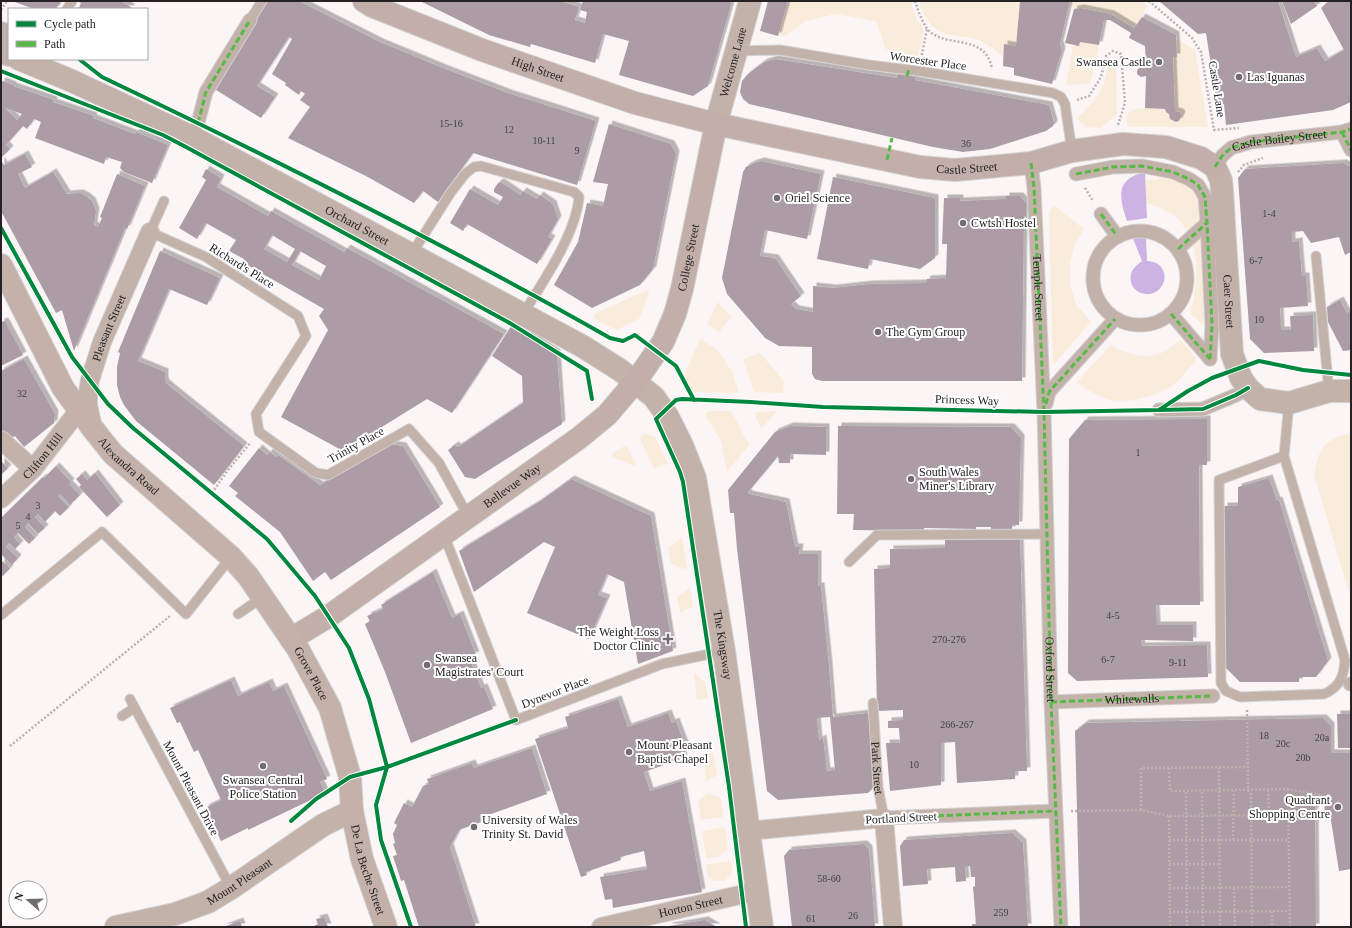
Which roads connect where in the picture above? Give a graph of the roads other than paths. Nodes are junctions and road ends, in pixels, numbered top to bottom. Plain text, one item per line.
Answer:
1 (262, 1) edge
2 (364, 1) edge
3 (750, 1) edge
4 (250, 20) joint
5 (736, 51) junction
6 (21, 60) edge
7 (49, 60) edge
8 (72, 81) junction
9 (198, 123) dead end
10 (716, 124) junction
11 (1347, 130) edge
12 (1351, 150) edge
13 (1072, 151) junction
14 (1031, 163) junction
15 (1215, 167) junction
16 (1076, 174) road end
17 (164, 201) dead end
18 (1101, 214) road end
19 (1207, 223) junction
20 (150, 232) junction
21 (1117, 236) junction
22 (1178, 249) junction
23 (411, 254) junction
24 (1316, 256) dead end
25 (1, 265) edge
26 (524, 314) junction
27 (1171, 314) junction
28 (1115, 319) junction
29 (636, 381) junction
30 (1248, 388) junction
31 (1329, 391) junction
32 (1351, 391) edge
33 (1289, 403) junction
34 (79, 410) junction
35 (1159, 410) dead end
36 (1044, 412) junction
37 (93, 429) junction
38 (259, 432) joint
39 (1, 440) edge
40 (1284, 456) junction
41 (33, 469) junction
42 (1, 499) edge
43 (468, 516) junction
44 (444, 534) junction
45 (1047, 534) junction
46 (231, 557) junction
47 (849, 562) dead end
48 (379, 580) joint
49 (263, 597) junction
50 (238, 614) dead end
51 (1, 615) edge
52 (291, 640) junction
53 (724, 651) junction
54 (1213, 696) dead end
55 (130, 699) dead end
56 (1051, 702) junction
57 (873, 703) dead end
58 (134, 708) junction
59 (122, 716) dead end
60 (352, 811) junction
61 (1055, 811) junction
62 (884, 818) junction
63 (748, 831) junction
64 (232, 888) junction
65 (757, 891) junction
66 (116, 927) edge
67 (386, 927) edge
68 (601, 927) edge
69 (762, 927) edge
70 (893, 927) edge
71 (1061, 927) edge

1 - 4 lane
2 - 10 main road, High Street
3 - 5 street, Welcome Lane
4 - 9 street
5 - 10 street, Welcome Lane
5 - 13 lane, Worcester Place
6 - 8 street, Orchard Street
7 - 8 street, Orchard Street
8 - 23 street, Orchard Street
10 - 14 main road, Castle Street
10 - 29 main road, College Street
11 - 12 street
11 - 15 street, Castle Bailey Street
13 - 14 main road, Castle Street
13 - 15 main road, Castle Street
14 - 36 street, Temple Street
15 - 30 street, Caer Street
16 - 19 street
17 - 20 lane
18 - 21 street
19 - 22 street
19 - 27 street
20 - 37 street, Pleasant Street
20 - 38 lane, Richard's Place
21 - 22 street
21 - 28 street
22 - 27 street
23 - 26 street, Orchard Street
23 - 26 lane
24 - 31 lane
25 - 34 main road, Alexandra Road
26 - 29 street, Orchard Street
27 - 28 street
28 - 36 street
29 - 43 main road, Bellevue Way
29 - 53 street, The Kingsway
30 - 33 street, Caer Street
30 - 35 street
31 - 32 street
31 - 33 street
33 - 40 lane
34 - 37 main road, Alexandra Road
34 - 41 street, Clifton Hill
36 - 45 street, Oxford Street
37 - 46 main road, Alexandra Road
38 - 43 lane, Trinity Place
39 - 41 street
40 - 40 lane
41 - 42 street, Clifton Hill
43 - 44 main road, Bellevue Way
44 - 48 main road, Bellevue Way
44 - 53 lane, Dynevor Place
45 - 47 lane
45 - 56 street, Oxford Street
46 - 49 main road, Alexandra Road
46 - 51 lane
48 - 52 main road, Grove Place
49 - 50 lane
49 - 52 main road, Alexandra Road
52 - 60 main road, Grove Place
53 - 63 street, The Kingsway
54 - 56 street, Whitewalls
55 - 58 lane, Mount Pleasant Drive
56 - 61 street, Oxford Street
57 - 62 lane, Park Street
58 - 59 lane
58 - 64 lane, Mount Pleasant Drive
60 - 64 street, Mount Pleasant
60 - 67 main road, De La Beche Street
61 - 62 street, Portland Street
61 - 71 street, Oxford Street
62 - 63 street, Portland Street
62 - 70 street, Park Street
63 - 65 street, The Kingsway
64 - 66 street, Mount Pleasant
65 - 68 street, Horton Street
65 - 69 street, The Kingsway

